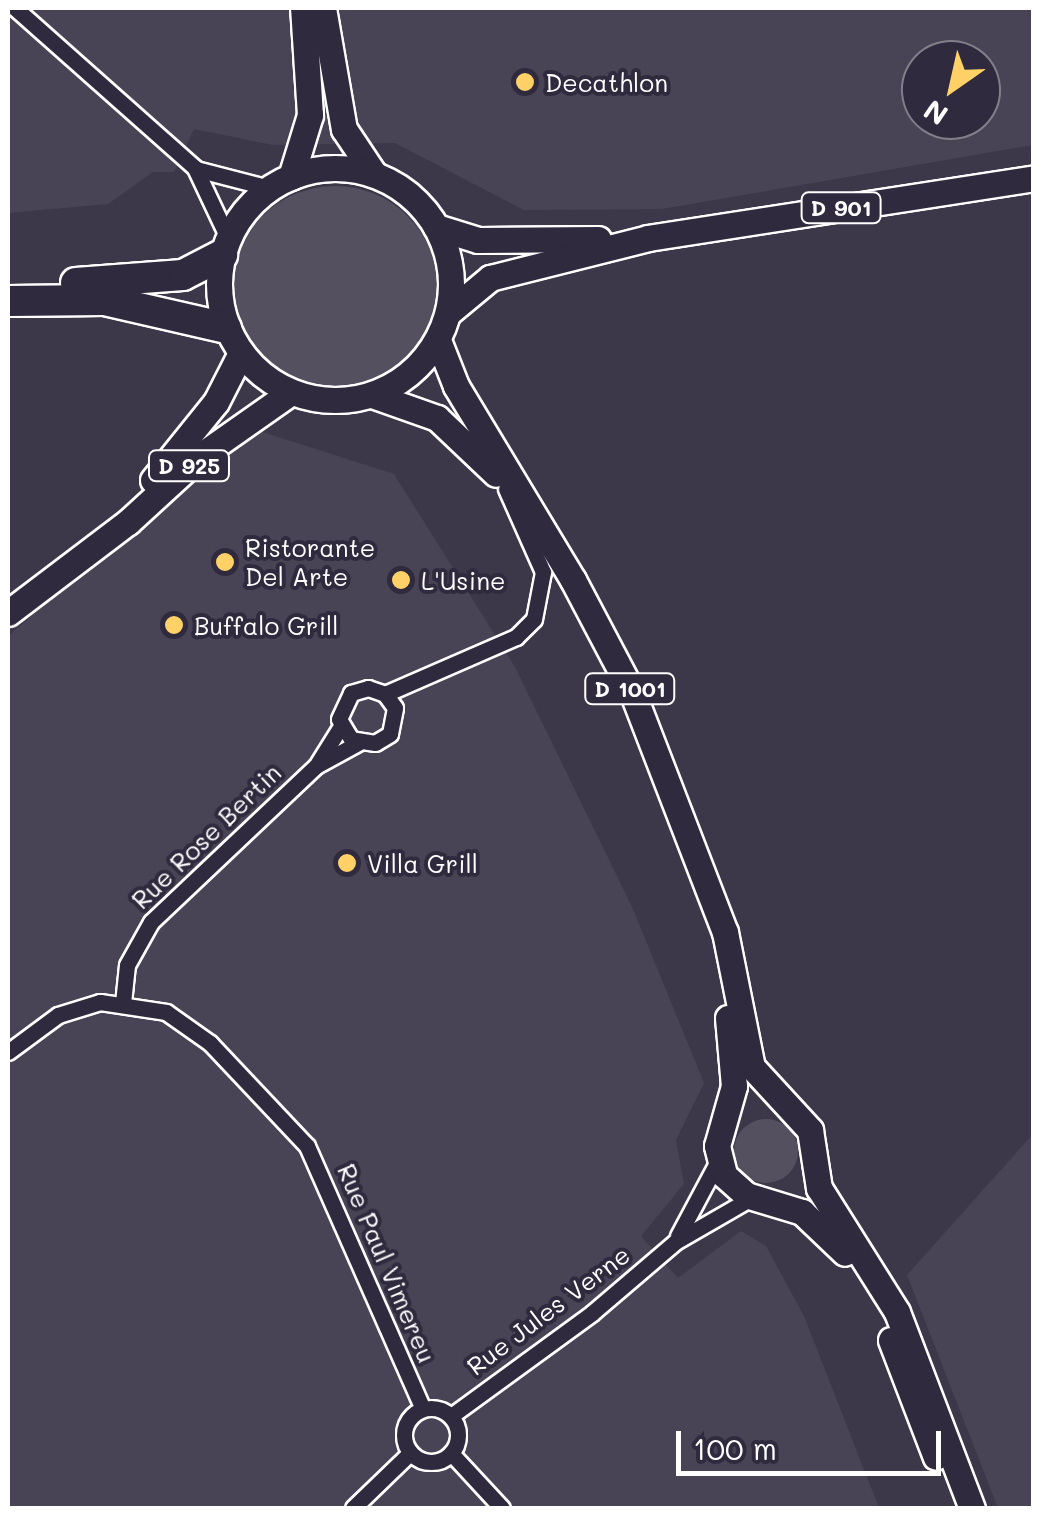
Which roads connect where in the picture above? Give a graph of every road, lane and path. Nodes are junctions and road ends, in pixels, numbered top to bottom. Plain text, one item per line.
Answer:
1 (15, 8) edge
2 (302, 8) edge
3 (323, 8) edge
4 (195, 168) junction
5 (374, 174) junction
6 (1034, 178) edge
7 (280, 182) junction
8 (436, 227) junction
9 (648, 238) junction
10 (225, 246) junction
11 (8, 288) edge
12 (8, 301) edge
13 (448, 313) junction
14 (438, 340) junction
15 (234, 341) junction
16 (291, 392) junction
17 (372, 395) junction
18 (502, 480) junction
19 (526, 507) junction
20 (93, 546) junction
21 (8, 613) edge
22 (385, 694) junction
23 (341, 726) junction
24 (358, 743) junction
25 (316, 766) junction
26 (708, 884) junction
27 (123, 1003) junction
28 (8, 1052) edge
29 (783, 1105) junction
30 (724, 1125) junction
31 (814, 1159) junction
32 (718, 1161) junction
33 (762, 1198) junction
34 (675, 1242) junction
35 (423, 1409) junction
36 (450, 1416) junction
37 (410, 1453) junction
38 (451, 1453) junction
39 (353, 1508) edge
40 (502, 1508) edge
41 (956, 1508) edge
42 (972, 1508) edge

1 - 4 street
2 - 7 main road
3 - 5 main road
4 - 7 street
4 - 10 street
5 - 7 main road
5 - 8 main road
6 - 9 main road, D 901
7 - 10 main road
8 - 9 main road, D 901
8 - 13 main road
9 - 13 main road, D 901
10 - 11 highway
10 - 15 main road
12 - 15 highway
13 - 14 main road
14 - 17 main road
14 - 19 main road, D 1001
15 - 16 main road
15 - 20 main road, D 925
16 - 17 main road
16 - 20 main road, D 925
17 - 18 main road, D 1001
18 - 19 main road, D 1001
18 - 22 street
19 - 26 main road, D 1001
20 - 21 main road, D 925
22 - 23 street
22 - 24 street
23 - 24 street
23 - 25 street, Rue Rose Bertin
24 - 25 street, Rue Rose Bertin
25 - 27 street, Rue Rose Bertin
26 - 29 main road, D 1001
26 - 30 main road, D 1001
27 - 28 street, Rue Paul Vimereu
27 - 35 street, Rue Paul Vimereu
29 - 30 main road
29 - 31 main road
30 - 32 main road
31 - 33 main road
31 - 42 main road
32 - 33 main road
32 - 34 street, Rue Jules Verne
33 - 34 street, Rue Jules Verne
33 - 41 main road
34 - 36 street, Rue Jules Verne
35 - 36 street
35 - 37 street
36 - 38 street
37 - 38 street
37 - 39 street
38 - 40 street

